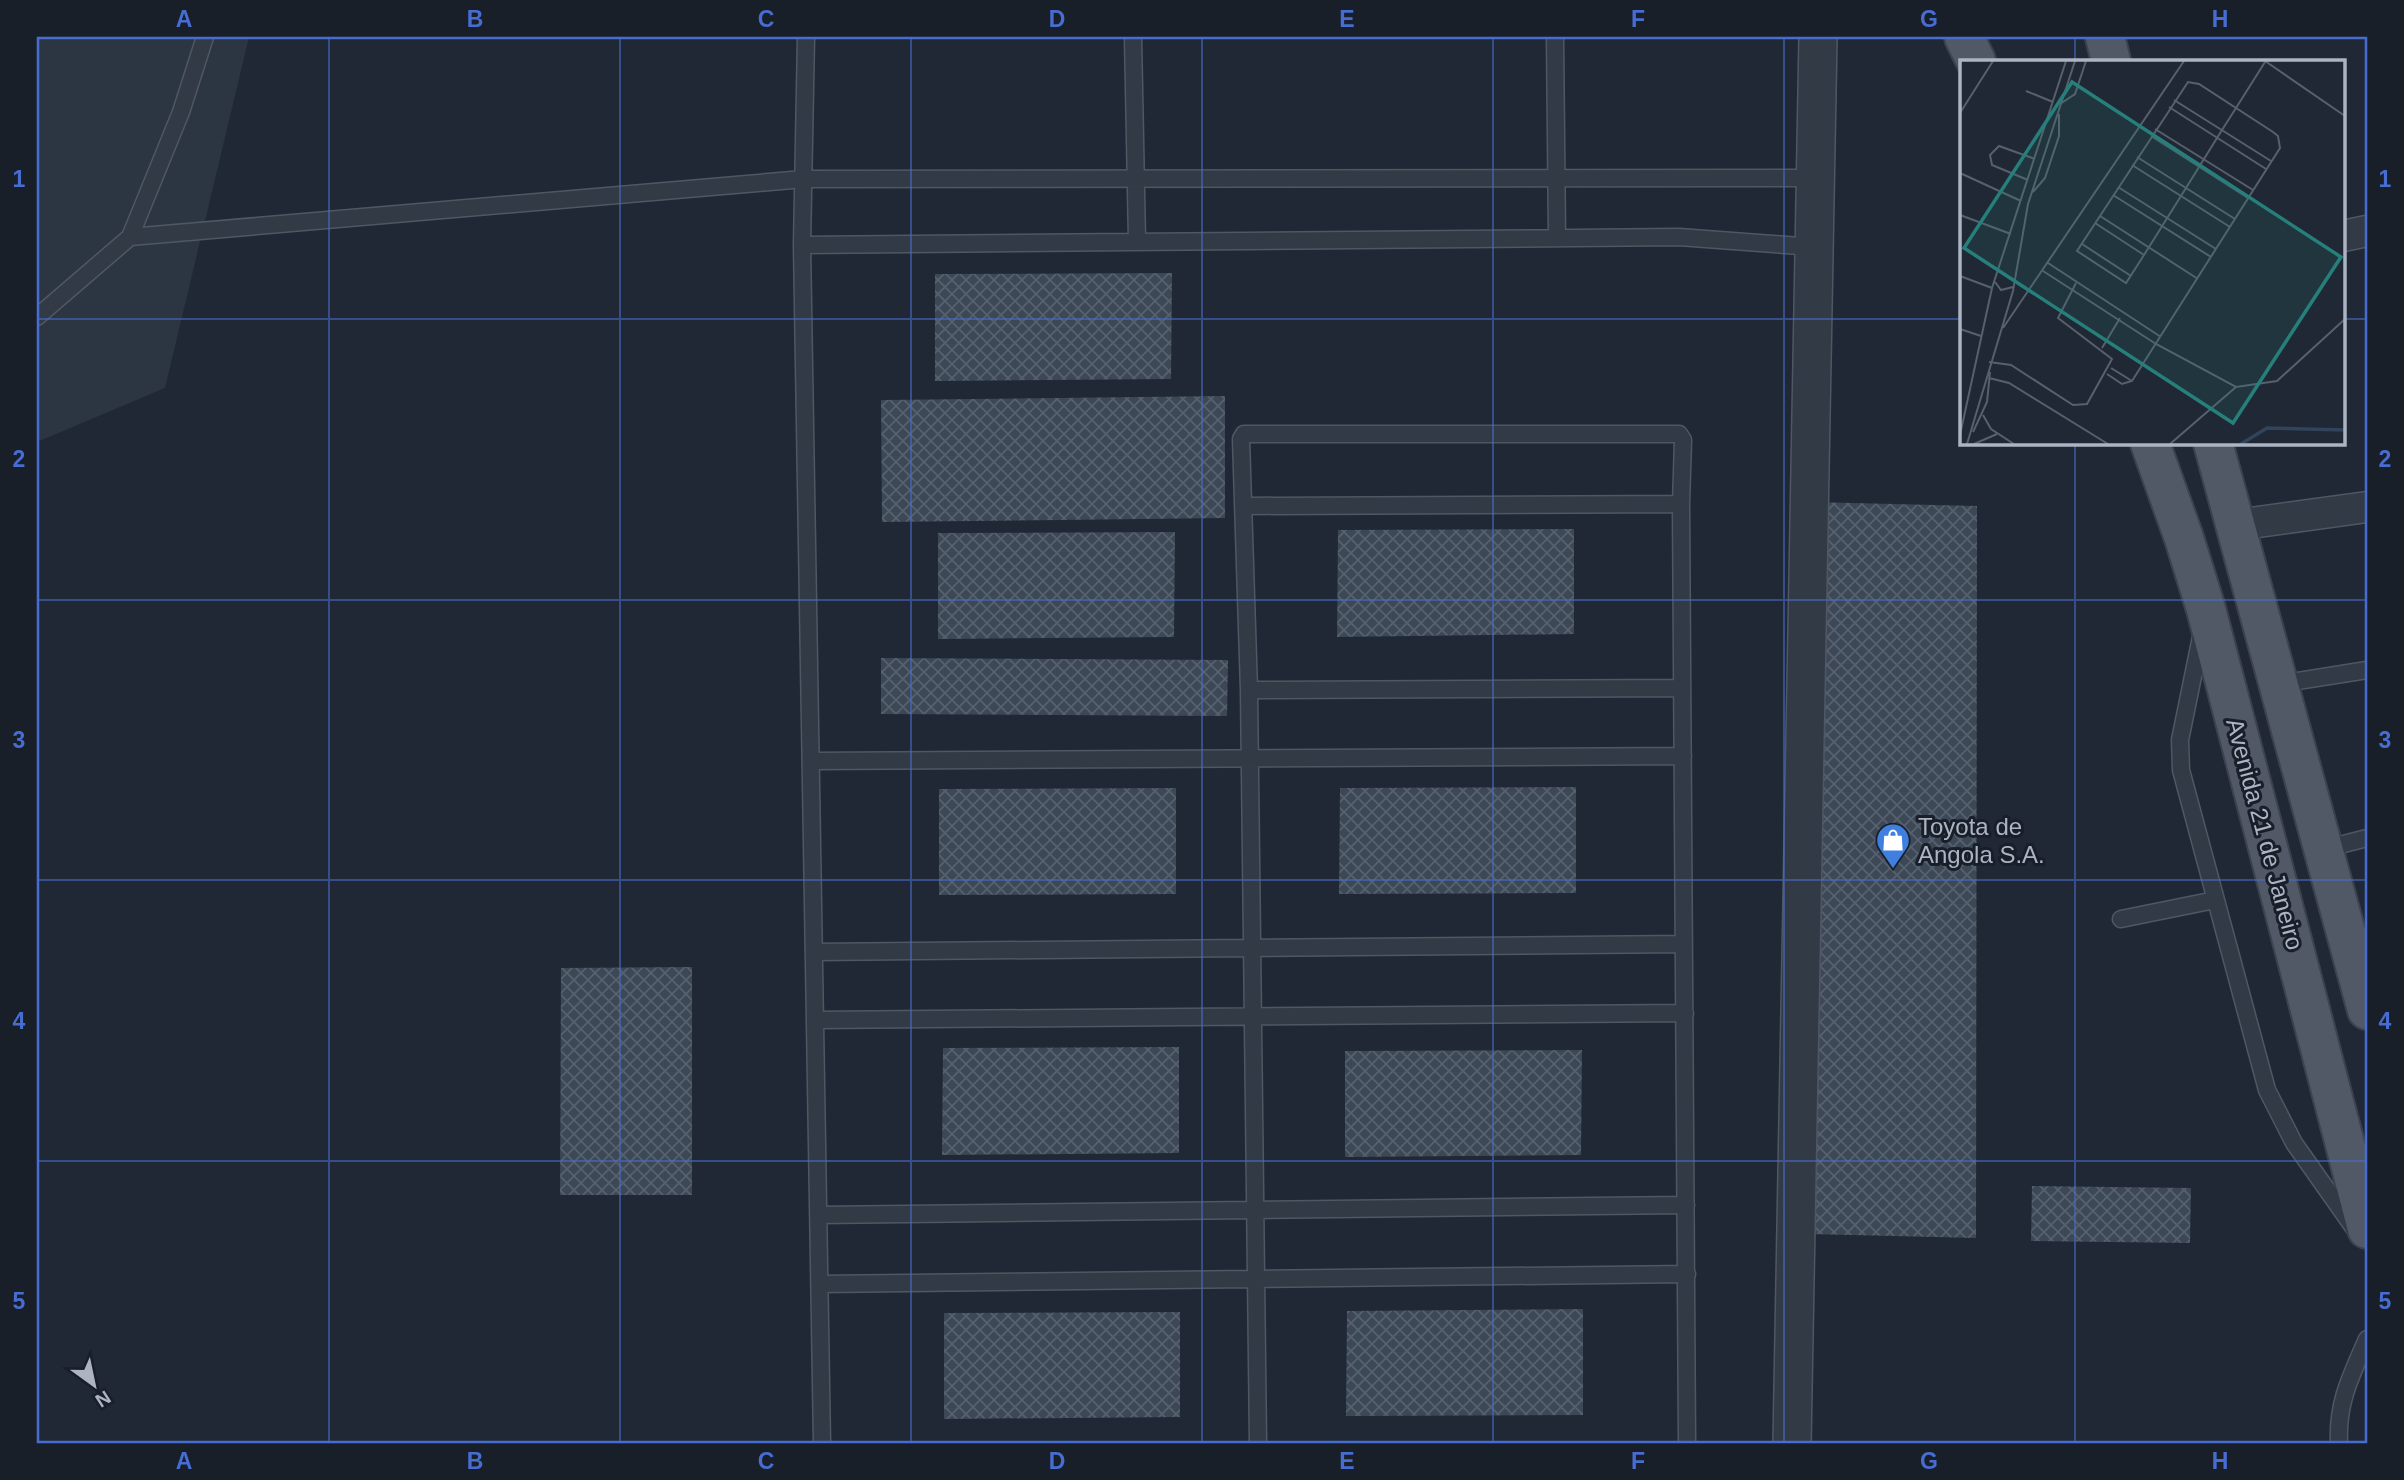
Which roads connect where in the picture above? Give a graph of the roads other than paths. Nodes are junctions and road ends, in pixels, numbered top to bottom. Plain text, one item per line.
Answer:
1 (205, 37) edge
2 (806, 37) edge
3 (1133, 37) edge
4 (1555, 37) edge
5 (1818, 37) edge
6 (1964, 37) edge
7 (2105, 37) edge
8 (1976, 60) edge
9 (2111, 60) edge
10 (1556, 178) junction
11 (1814, 178) junction
12 (804, 179) junction
13 (1136, 179) junction
14 (2367, 231) edge
15 (2344, 236) edge
16 (131, 237) junction
17 (1557, 238) junction
18 (1137, 242) junction
19 (802, 245) junction
20 (1813, 247) junction
21 (37, 317) edge
22 (2150, 444) edge
23 (2213, 444) edge
24 (1681, 504) junction
25 (1243, 506) junction
26 (2367, 507) edge
27 (2236, 525) junction
28 (2206, 609) junction
29 (2367, 670) edge
30 (2279, 684) junction
31 (1682, 688) junction
32 (1249, 690) junction
33 (1683, 756) junction
34 (1249, 758) junction
35 (811, 761) junction
36 (2367, 838) edge
37 (2323, 849) junction
38 (2216, 900) junction
39 (2121, 919) dead end
40 (1684, 944) junction
41 (1252, 947) junction
42 (814, 952) junction
43 (2367, 1010) edge
44 (1685, 1013) junction
45 (1253, 1016) junction
46 (815, 1020) junction
47 (1686, 1205) junction
48 (1255, 1209) junction
49 (818, 1215) junction
50 (2367, 1229) edge
51 (2367, 1246) edge
52 (1686, 1275) junction
53 (1256, 1278) junction
54 (820, 1284) junction
55 (2367, 1339) edge
56 (822, 1443) edge
57 (1258, 1443) edge
58 (1688, 1443) edge
59 (1792, 1443) edge
60 (2339, 1443) edge

1 - 16 lane
2 - 12 lane
3 - 13 lane
4 - 10 lane
5 - 11 street
6 - 8 main road
7 - 9 main road
10 - 11 lane
10 - 13 lane
10 - 17 lane
11 - 20 street
12 - 13 lane
12 - 16 lane
12 - 19 lane
13 - 18 lane
14 - 15 street
16 - 21 lane
17 - 18 lane
17 - 20 lane
18 - 19 lane
19 - 35 lane
20 - 59 street
22 - 28 main road, Avenida 21 de Janeiro
23 - 27 main road
24 - 25 lane
24 - 25 lane
24 - 31 lane
25 - 32 lane
26 - 27 street
27 - 30 main road
28 - 38 lane
28 - 50 main road, Avenida 21 de Janeiro
29 - 30 lane
30 - 37 main road
31 - 32 lane
31 - 33 lane
32 - 34 lane
33 - 34 lane
33 - 40 lane
34 - 35 lane
34 - 41 lane
35 - 42 lane
36 - 37 lane
37 - 43 main road
38 - 39 lane
38 - 51 lane
40 - 41 lane
40 - 44 lane
41 - 42 lane
41 - 45 lane
42 - 46 lane
44 - 45 lane
44 - 47 lane
45 - 46 lane
45 - 48 lane
46 - 49 lane
47 - 48 lane
47 - 52 lane
48 - 49 lane
48 - 53 lane
49 - 54 lane
52 - 53 lane
52 - 58 lane
53 - 54 lane
53 - 57 lane
54 - 56 lane
55 - 60 lane

